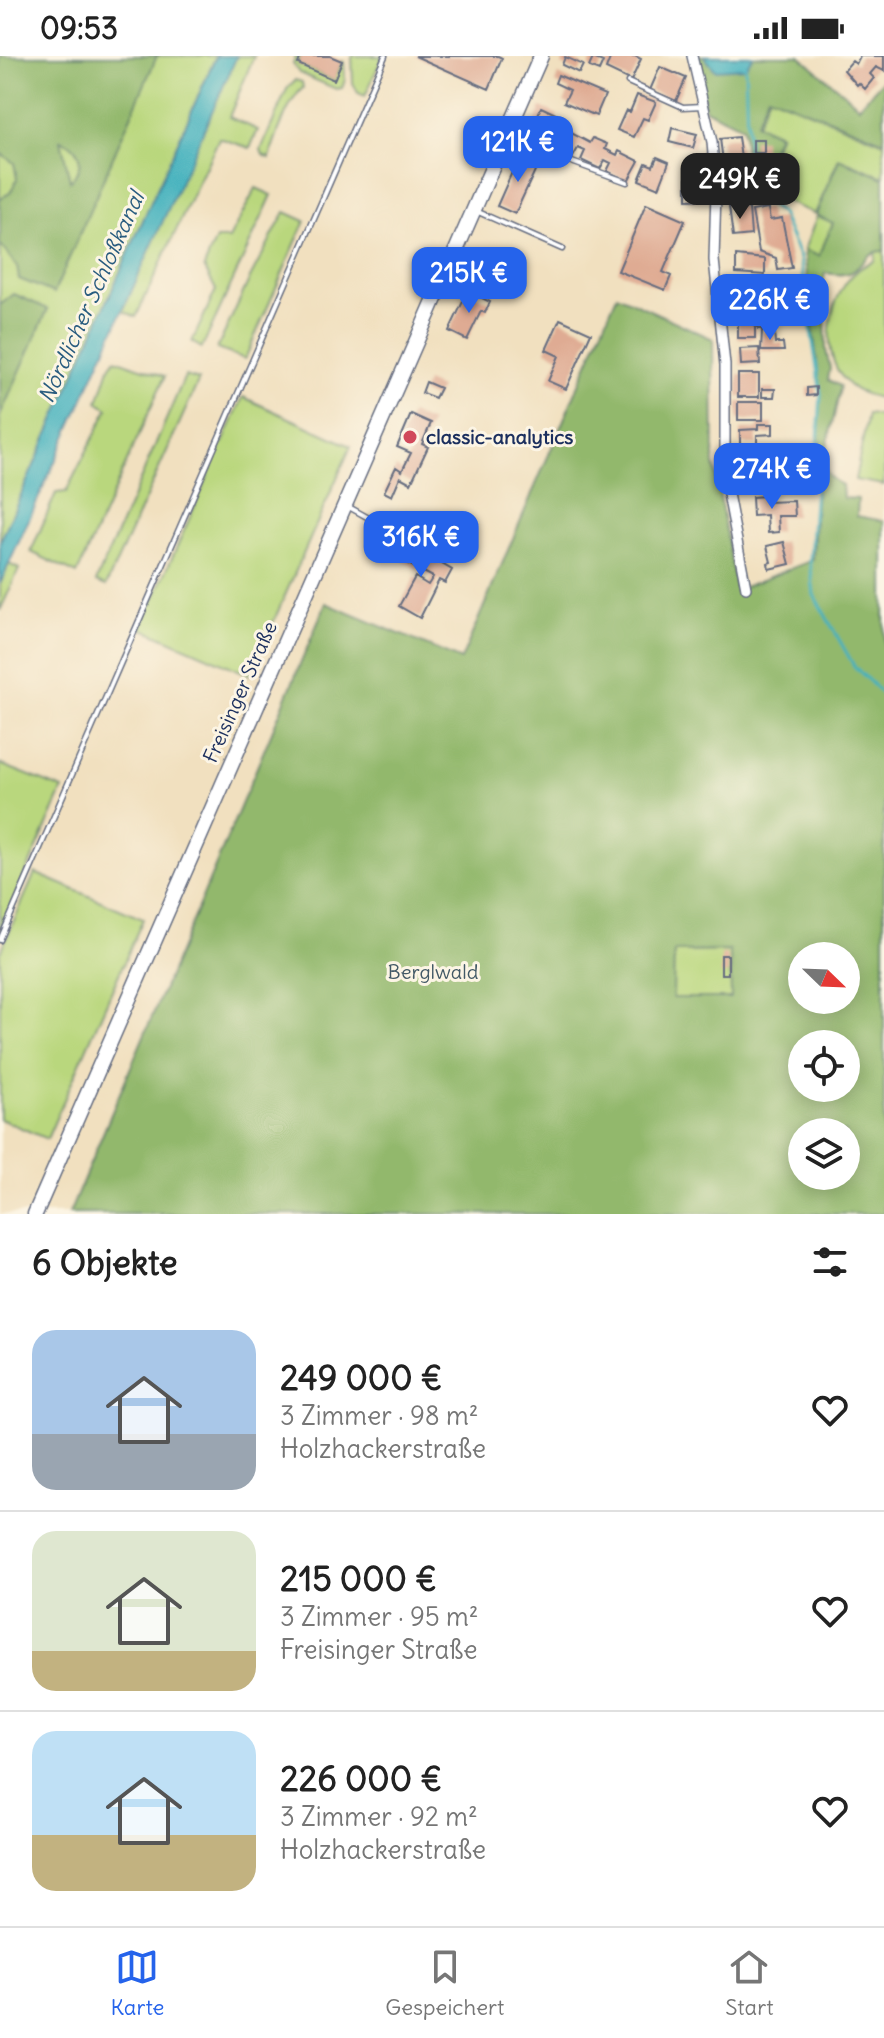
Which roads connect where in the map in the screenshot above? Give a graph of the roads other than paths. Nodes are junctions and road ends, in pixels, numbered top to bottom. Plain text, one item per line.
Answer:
1 (385, 56) edge
2 (541, 56) edge
3 (692, 56) edge
4 (628, 82) dead end
5 (705, 105) junction
6 (505, 138) junction
7 (627, 182) dead end
8 (474, 210) junction
9 (562, 249) dead end
10 (345, 504) junction
11 (445, 560) dead end
12 (746, 588) dead end
13 (0, 940) edge
14 (33, 1214) edge

1 - 13 lane
2 - 6 main road, Freisinger Straße
3 - 5 street
4 - 5 lane
5 - 12 street
6 - 7 lane
6 - 8 main road, Freisinger Straße
8 - 9 lane
8 - 10 main road, Freisinger Straße
10 - 11 lane
10 - 14 main road, Freisinger Straße

